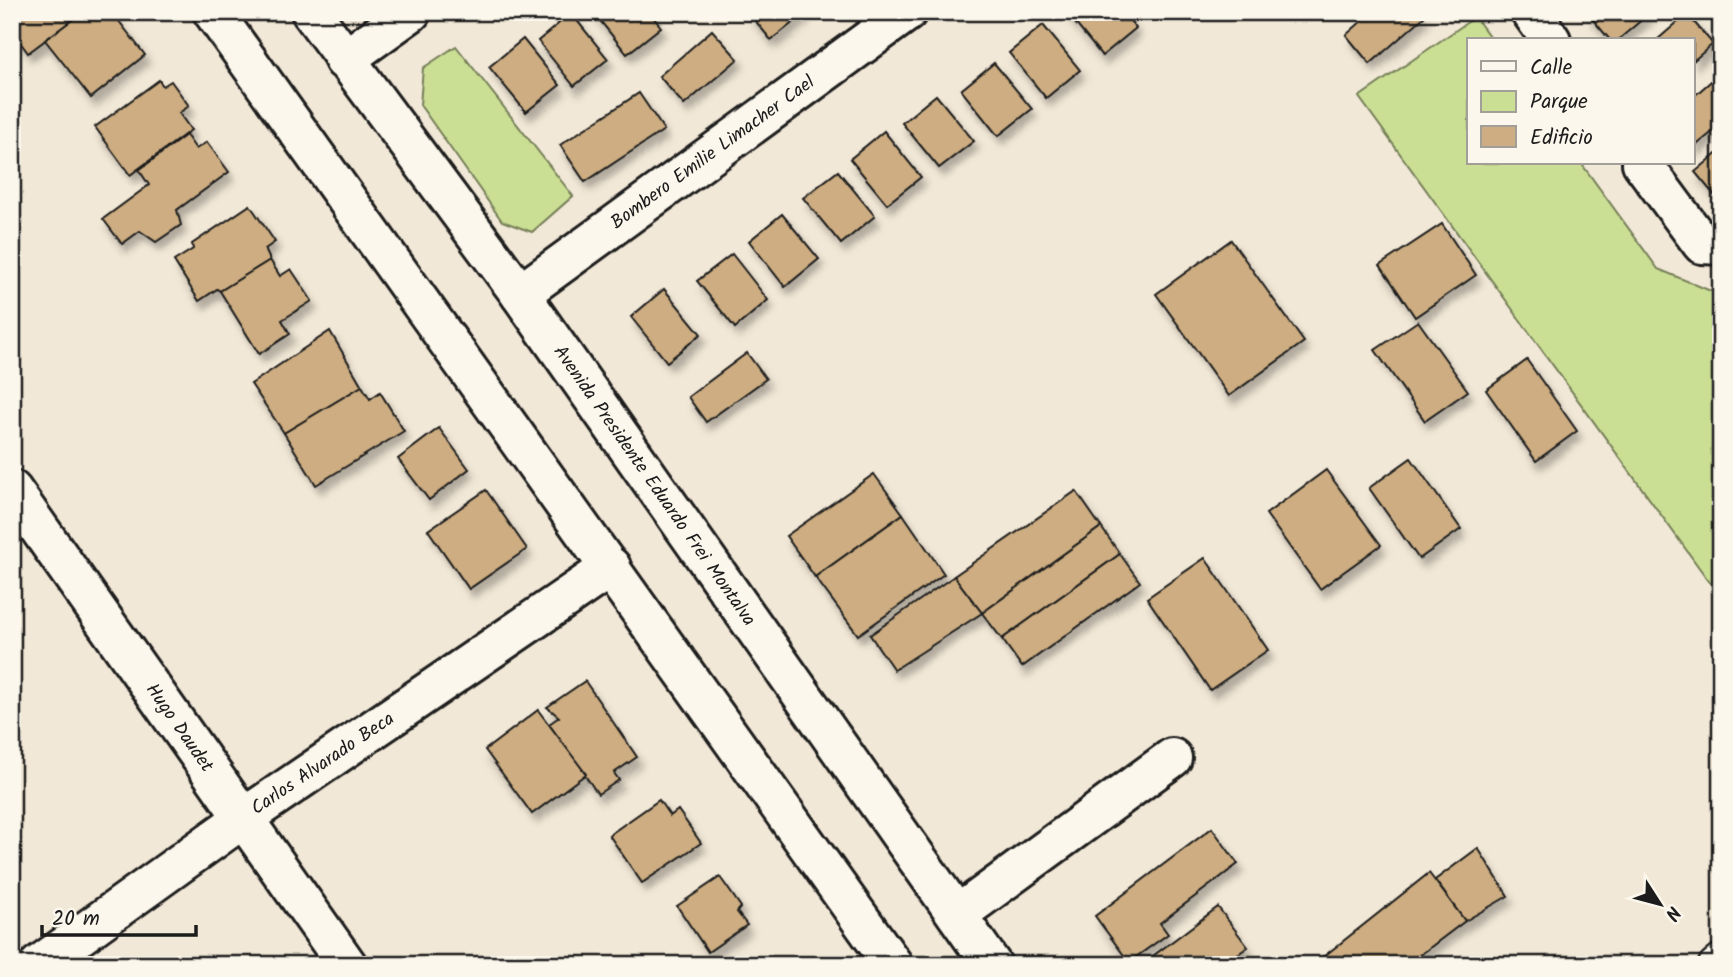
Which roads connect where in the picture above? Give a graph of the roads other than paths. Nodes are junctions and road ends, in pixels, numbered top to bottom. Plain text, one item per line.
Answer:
1 (213, 12) edge
2 (311, 12) edge
3 (411, 12) edge
4 (907, 12) edge
5 (1531, 12) edge
6 (1550, 38) edge
7 (344, 60) junction
8 (1643, 164) edge
9 (1711, 244) edge
10 (520, 294) junction
11 (12, 491) edge
12 (611, 567) junction
13 (1172, 758) dead end
14 (243, 819) junction
15 (957, 915) junction
16 (1721, 959) edge
17 (39, 965) edge
18 (347, 965) edge
19 (893, 965) edge
20 (992, 965) edge
21 (1714, 965) edge

1 - 12 main road
2 - 7 main road, Avenida Presidente Eduardo Frei Montalva
3 - 7 main road
4 - 10 main road, Bombero Emilie Limacher Cael
5 - 6 main road
7 - 10 main road, Avenida Presidente Eduardo Frei Montalva
8 - 9 main road
10 - 15 main road, Avenida Presidente Eduardo Frei Montalva
11 - 14 main road, Hugo Daudet
12 - 14 main road, Carlos Alvarado Beca
12 - 19 main road
13 - 15 main road
14 - 17 main road, Carlos Alvarado Beca
14 - 18 main road, Hugo Daudet
15 - 20 main road, Avenida Presidente Eduardo Frei Montalva
16 - 21 lane

